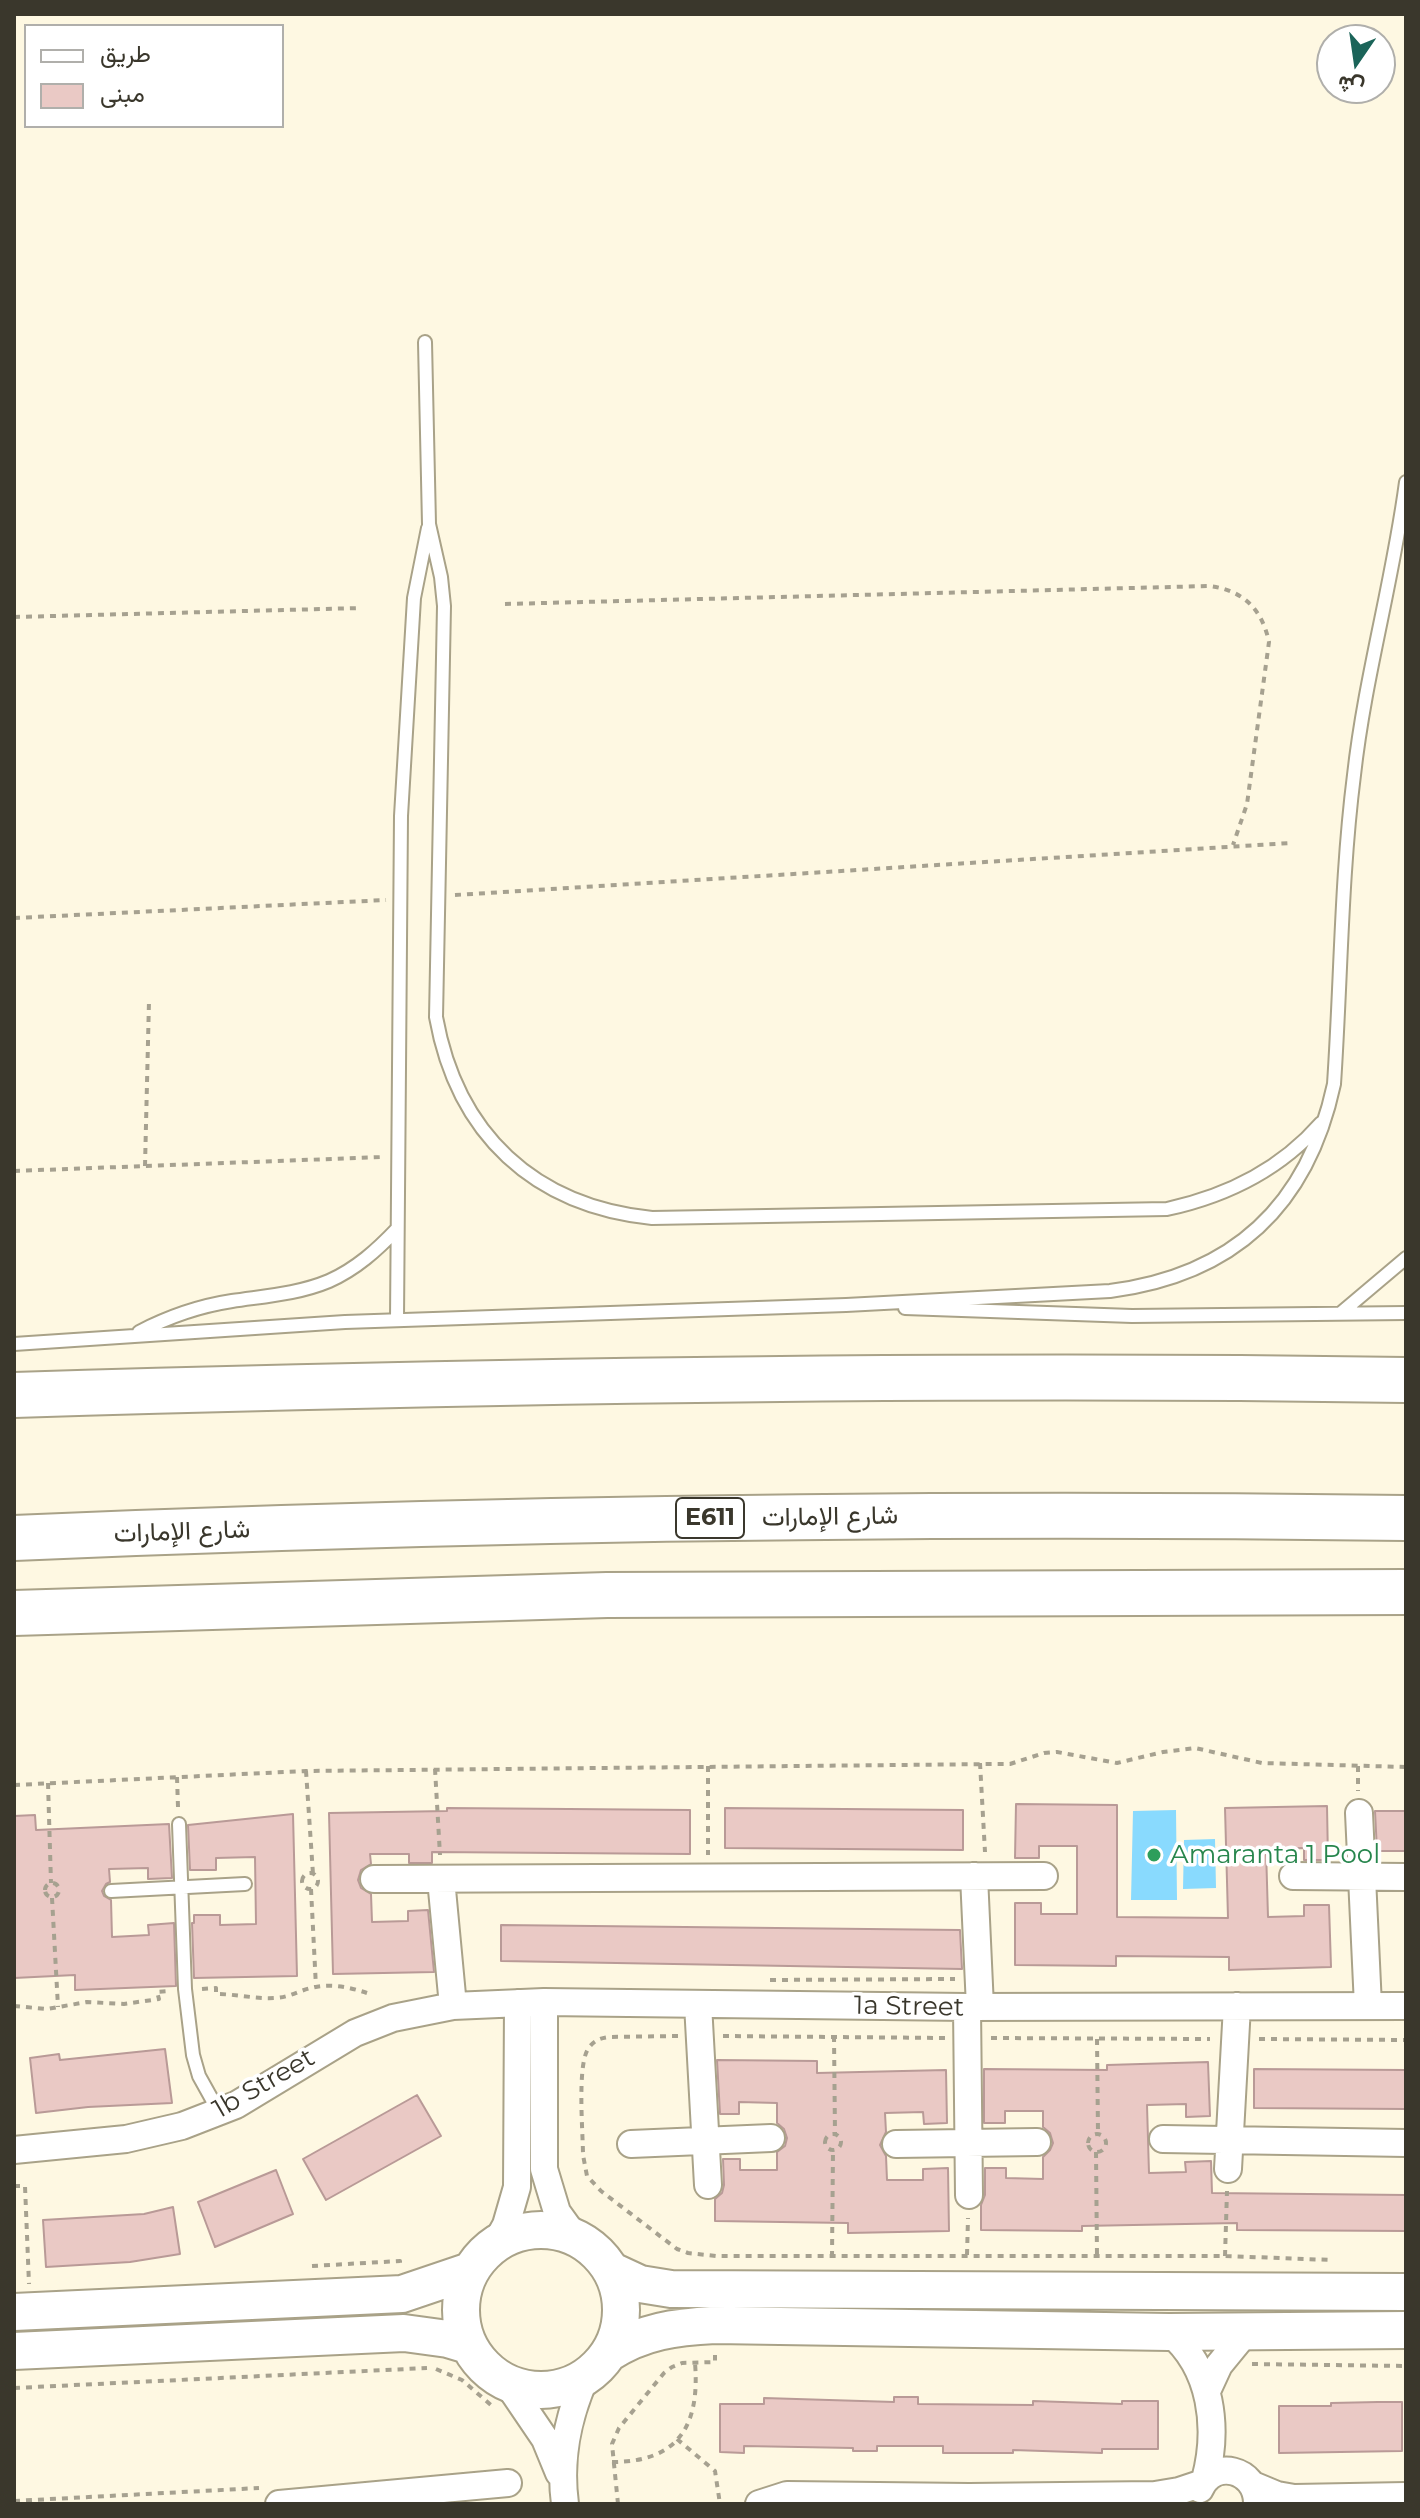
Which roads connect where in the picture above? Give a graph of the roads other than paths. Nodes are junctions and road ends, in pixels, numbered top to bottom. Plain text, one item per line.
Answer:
1 (425, 342) dead end
2 (1406, 482) edge
3 (429, 524) junction
4 (1327, 1116) junction
5 (397, 1229) junction
6 (1406, 1258) edge
7 (846, 1305) junction
8 (1342, 1312) junction
9 (1406, 1313) edge
10 (397, 1319) junction
11 (134, 1334) junction
12 (14, 1344) edge
13 (1406, 1380) edge
14 (14, 1395) edge
15 (1406, 1518) edge
16 (14, 1538) edge
17 (1406, 1592) edge
18 (14, 1613) edge
19 (1359, 1813) dead end
20 (179, 1824) road end
21 (981, 1876) junction
22 (1044, 1876) dead end
23 (1293, 1876) dead end
24 (1361, 1877) junction
25 (1406, 1877) edge
26 (374, 1879) dead end
27 (441, 1879) junction
28 (245, 1884) dead end
29 (181, 1887) junction
30 (111, 1891) dead end
31 (531, 2002) junction
32 (698, 2004) junction
33 (453, 2006) junction
34 (1237, 2006) junction
35 (1368, 2006) junction
36 (1406, 2006) edge
37 (974, 2007) junction
38 (413, 2013) joint
39 (219, 2112) junction
40 (771, 2138) dead end
41 (1163, 2139) dead end
42 (1229, 2139) junction
43 (706, 2141) junction
44 (1037, 2142) dead end
45 (968, 2143) junction
46 (1406, 2143) edge
47 (631, 2144) dead end
48 (896, 2144) dead end
49 (14, 2150) edge
50 (1228, 2169) road end
51 (708, 2185) dead end
52 (969, 2195) road end
53 (575, 2237) junction
54 (496, 2243) junction
55 (470, 2271) junction
56 (612, 2271) junction
57 (1406, 2292) edge
58 (21, 2298) edge
59 (1406, 2330) edge
60 (1169, 2332) junction
61 (468, 2345) junction
62 (1247, 2349) junction
63 (14, 2351) edge
64 (597, 2366) junction
65 (1207, 2391) junction
66 (500, 2395) junction
67 (1211, 2437) junction
68 (508, 2483) dead end
69 (1249, 2487) edge
70 (563, 2492) edge
71 (1198, 2493) edge
72 (1406, 2496) edge
73 (969, 2501) edge
74 (1284, 2501) edge
75 (306, 2503) edge
76 (279, 2504) edge
77 (759, 2504) edge

1 - 3 lane
2 - 4 lane
3 - 4 lane
3 - 5 lane
4 - 7 lane
5 - 10 lane
5 - 11 lane
6 - 8 lane
7 - 8 lane
7 - 10 lane
8 - 9 lane
10 - 11 lane
11 - 12 lane
13 - 14 highway
15 - 16 highway, شارع الإمارات / E611
17 - 18 highway
19 - 24 street
20 - 29 lane
21 - 22 street
21 - 27 street
21 - 37 street
23 - 24 street
24 - 25 street
24 - 35 street
26 - 27 street
27 - 33 street
28 - 29 lane
29 - 30 lane
29 - 39 lane
31 - 32 street, 1a Street
31 - 33 street, 1a Street
31 - 53 street
31 - 54 street
32 - 37 street, 1a Street
32 - 43 street
33 - 38 street, 1a Street
34 - 35 street, 1a Street
34 - 37 street, 1a Street
34 - 42 street
35 - 36 street, 1a Street
37 - 45 street
38 - 39 street, 1b Street
39 - 49 street, 1b Street
40 - 43 street
41 - 42 street
42 - 46 street
42 - 50 street
43 - 47 street
43 - 51 street
44 - 45 street
45 - 48 street
45 - 52 street
53 - 54 street
53 - 56 street
54 - 55 street
55 - 58 street
55 - 61 street
56 - 57 street
56 - 64 street
59 - 62 street
60 - 62 street
60 - 64 street
60 - 65 street
61 - 63 street
61 - 66 street
62 - 65 street
64 - 66 street
64 - 70 street
65 - 67 street
66 - 70 street
67 - 69 street
67 - 71 street
68 - 75 street
69 - 71 street
69 - 74 street
71 - 73 street
72 - 74 street
73 - 77 street
75 - 76 street

